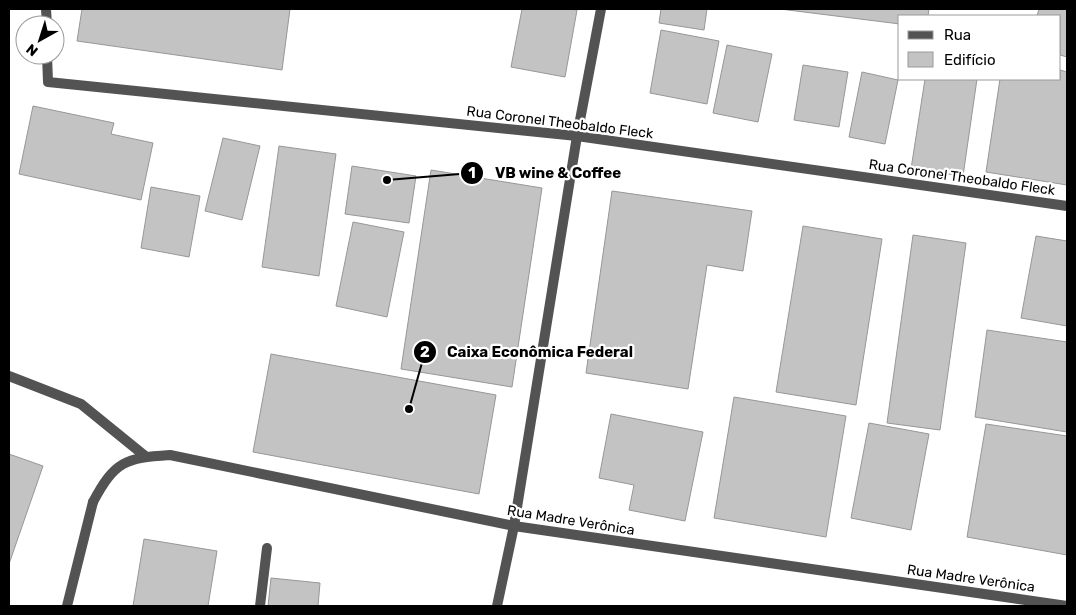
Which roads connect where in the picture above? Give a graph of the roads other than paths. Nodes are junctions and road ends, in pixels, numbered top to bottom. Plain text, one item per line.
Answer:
1 (601, 9) edge
2 (47, 65) edge
3 (577, 136) junction
4 (1067, 206) edge
5 (9, 376) edge
6 (146, 456) junction
7 (514, 526) junction
8 (267, 548) dead end
9 (66, 606) edge
10 (260, 606) edge
11 (497, 606) edge
12 (1067, 606) edge

1 - 3 street
2 - 3 street, Rua Coronel Theobaldo Fleck
3 - 4 street, Rua Coronel Theobaldo Fleck
3 - 7 street
5 - 6 street
6 - 7 street, Rua Madre Verônica
6 - 9 street, Rua Madre Verônica
7 - 11 street
7 - 12 street, Rua Madre Verônica
8 - 10 street

